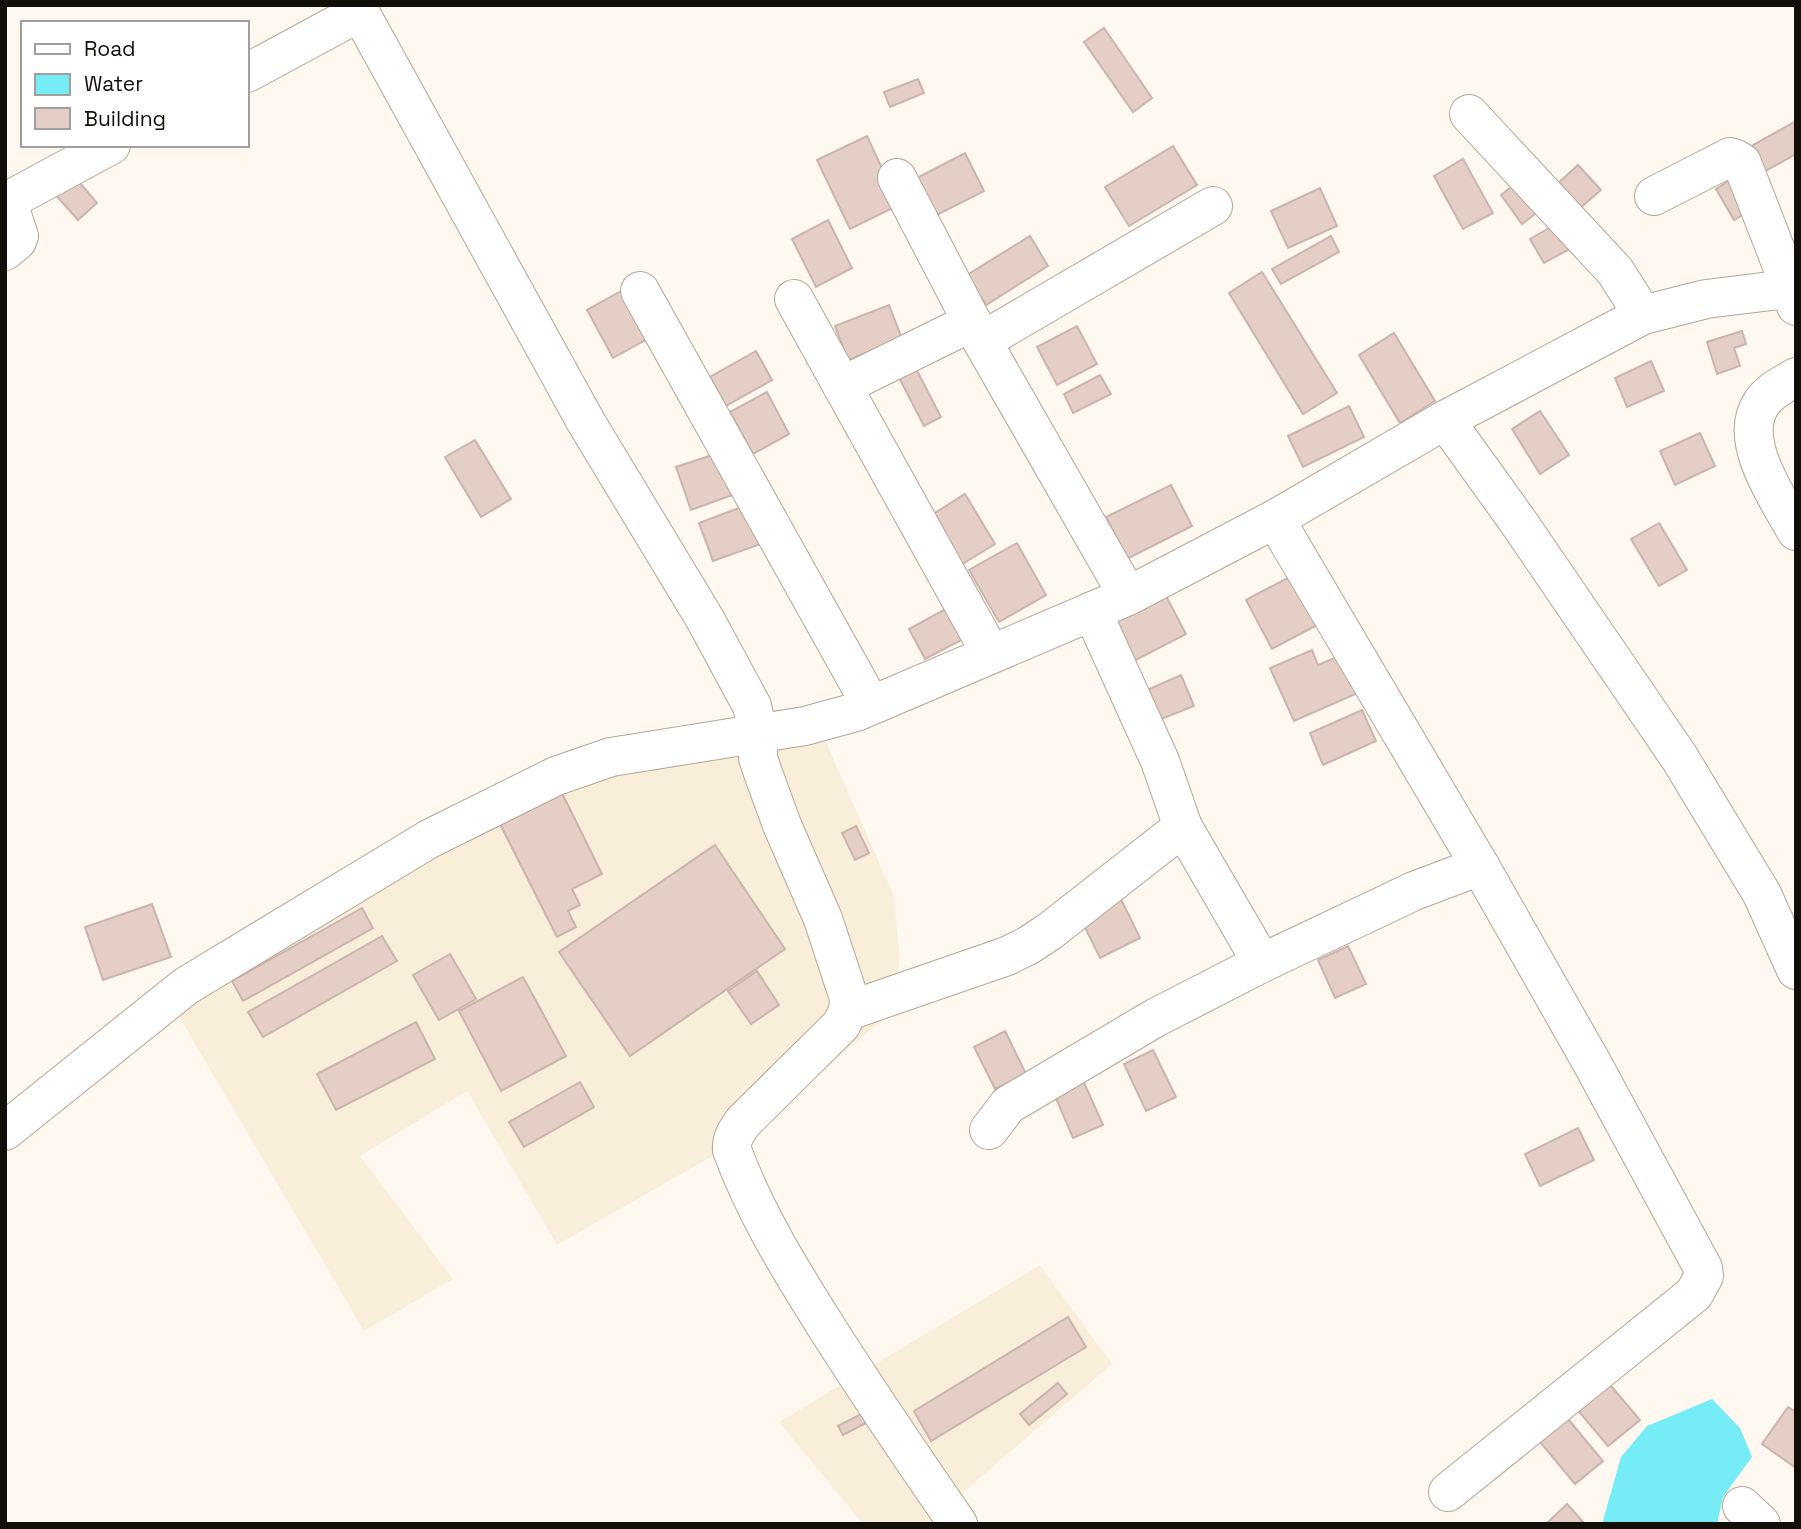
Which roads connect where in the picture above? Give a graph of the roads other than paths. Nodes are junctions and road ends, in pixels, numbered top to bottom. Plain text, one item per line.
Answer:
1 (358, 9) edge
2 (248, 72) edge
3 (1469, 114) dead end
4 (107, 147) edge
5 (897, 178) dead end
6 (1654, 196) dead end
7 (1213, 206) dead end
8 (5, 251) edge
9 (640, 292) dead end
10 (1794, 294) edge
11 (794, 299) dead end
12 (1643, 315) junction
13 (977, 331) junction
14 (1796, 377) edge
15 (842, 386) junction
16 (1445, 420) junction
17 (1275, 519) junction
18 (1796, 531) edge
19 (1128, 596) junction
20 (1093, 611) junction
21 (991, 654) junction
22 (871, 705) junction
23 (758, 734) junction
24 (1183, 827) junction
25 (1480, 866) junction
26 (1262, 963) junction
27 (1796, 970) edge
28 (848, 1011) junction
29 (989, 1130) dead end
30 (5, 1131) edge
31 (1448, 1492) dead end
32 (958, 1524) edge

1 - 2 street
1 - 23 street
3 - 12 street
4 - 8 street
5 - 13 street
6 - 10 street
7 - 13 street
9 - 22 street
10 - 12 street
11 - 15 street
12 - 16 street
13 - 15 street
13 - 19 street
14 - 18 street
15 - 21 street
16 - 17 street
16 - 27 street
17 - 19 street
17 - 25 street
19 - 20 street
20 - 21 street
20 - 24 street
21 - 22 street
22 - 23 street
23 - 28 street
23 - 30 street
24 - 26 street
24 - 28 street
25 - 26 street
25 - 31 street
26 - 29 street
28 - 32 street

